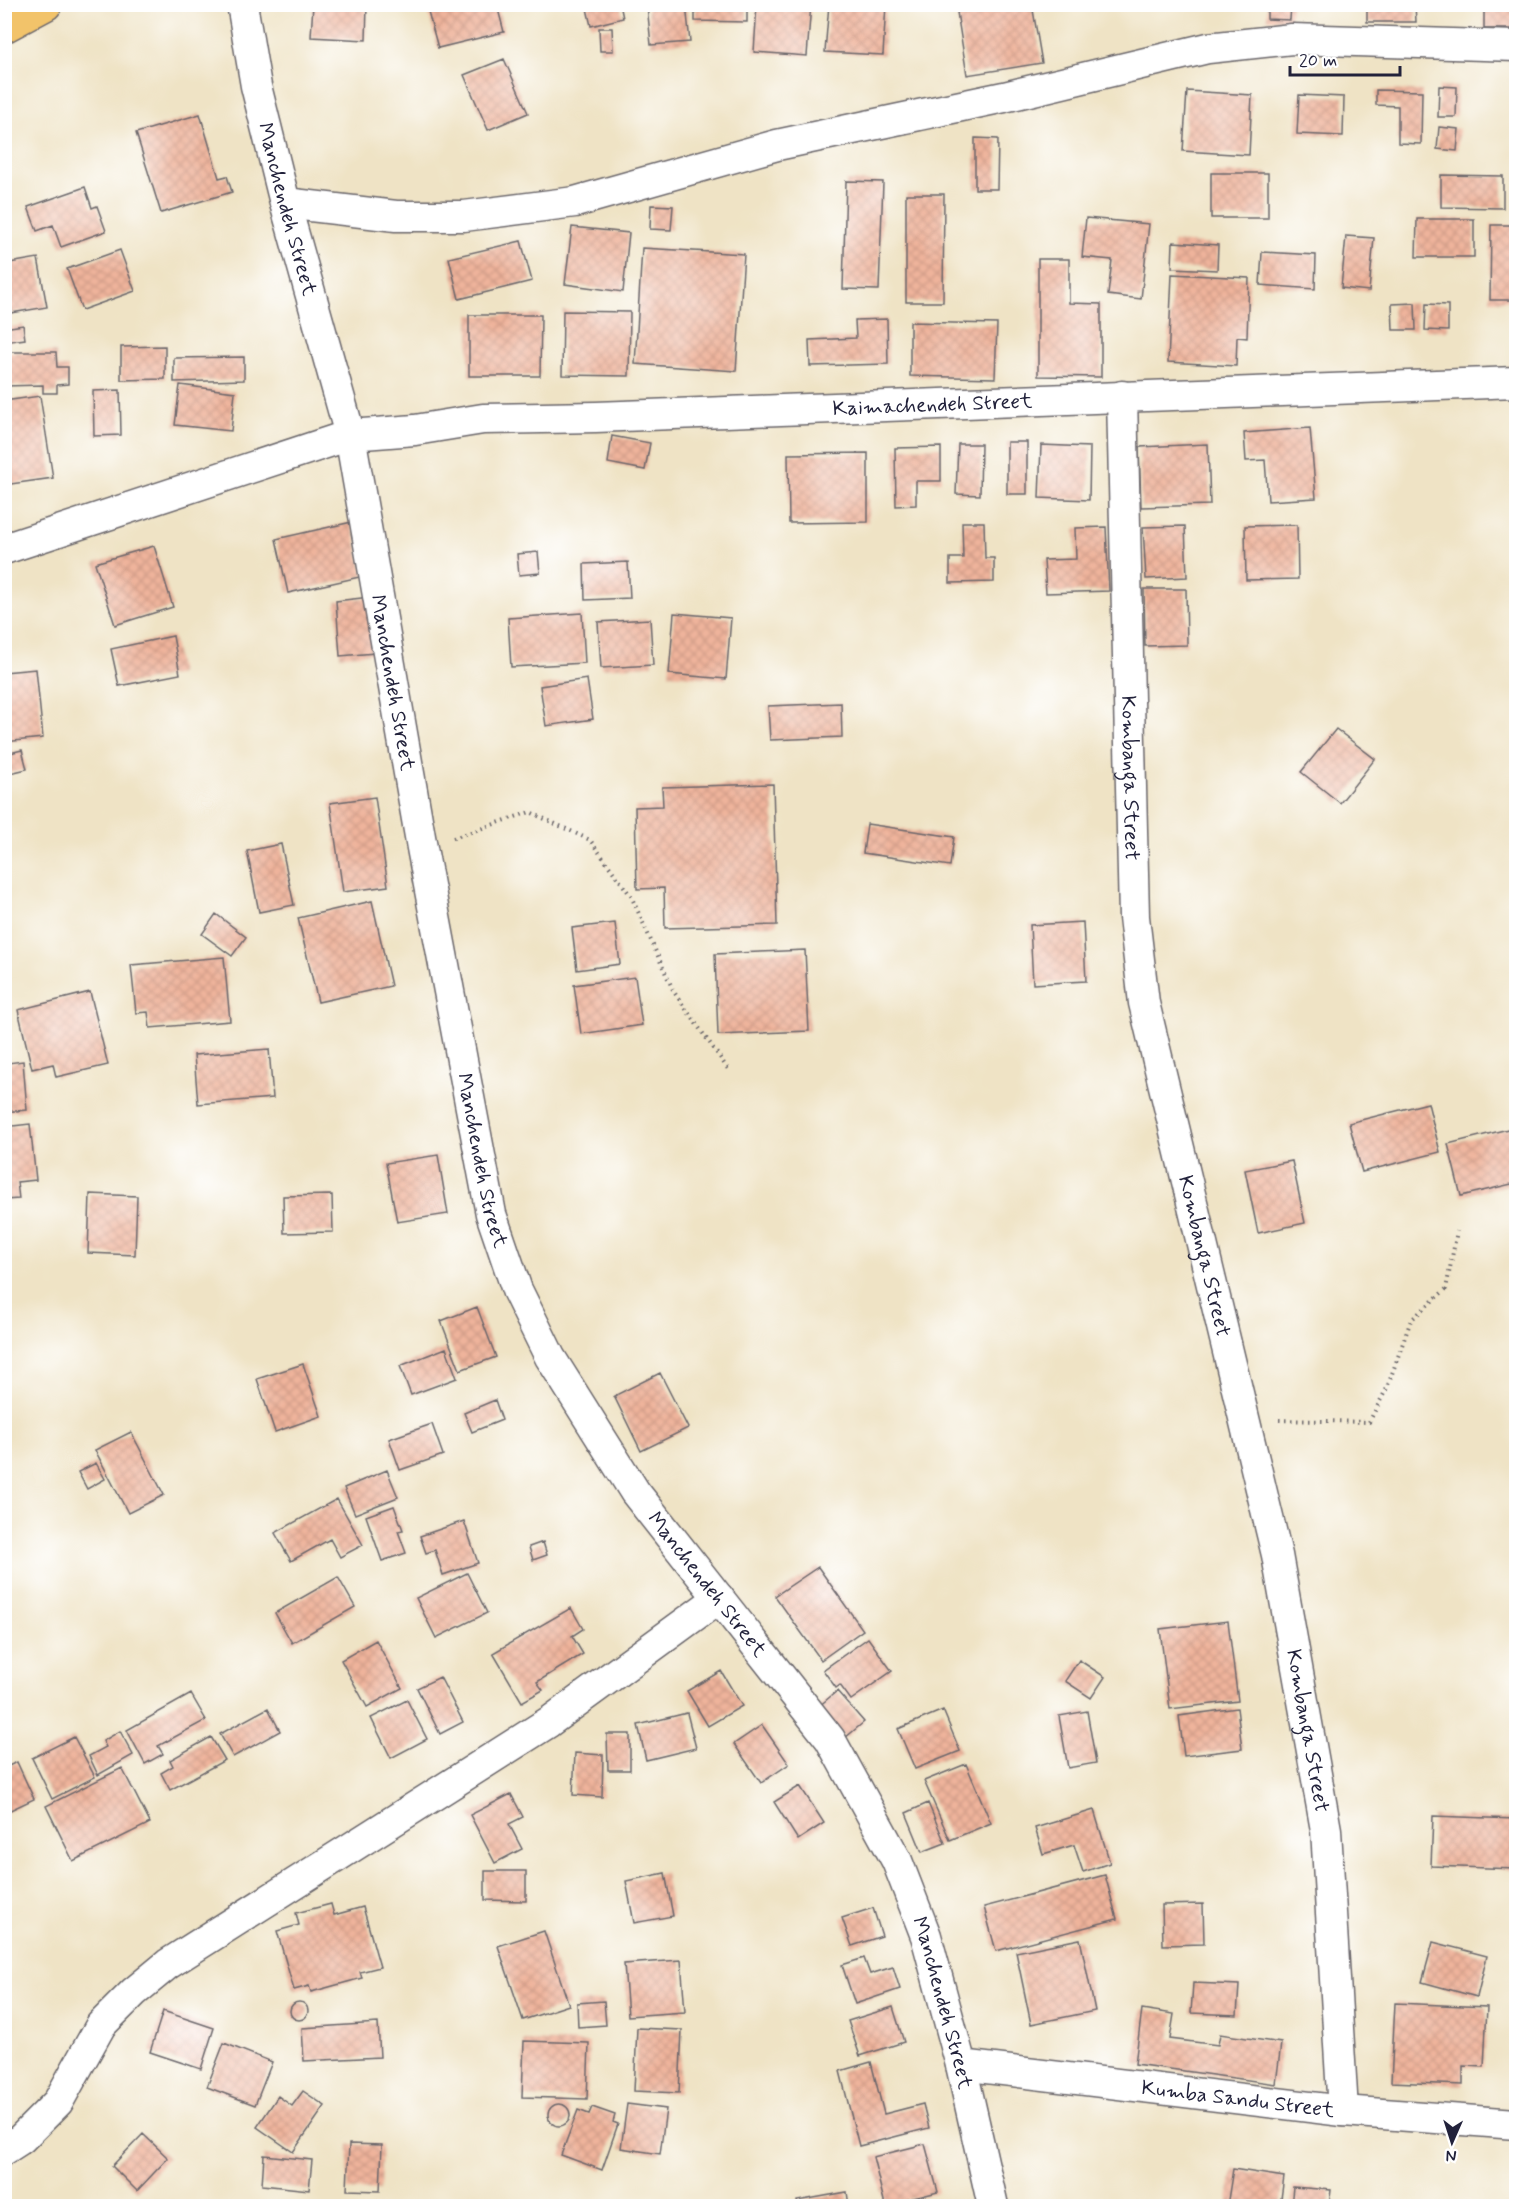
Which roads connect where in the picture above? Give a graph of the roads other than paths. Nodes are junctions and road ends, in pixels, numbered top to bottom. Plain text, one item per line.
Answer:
1 (45, 4) edge
2 (242, 4) edge
3 (4, 26) edge
4 (1516, 46) edge
5 (285, 203) junction
6 (1516, 382) edge
7 (1122, 396) junction
8 (350, 435) junction
9 (4, 549) edge
10 (719, 1598) junction
11 (961, 2065) junction
12 (1343, 2111) junction
13 (1516, 2124) edge
14 (4, 2150) edge
15 (993, 2206) edge

1 - 3 main road
2 - 5 street, Manchendeh Street
4 - 5 street
5 - 8 street, Manchendeh Street
6 - 7 street, Kaimachendeh Street
7 - 8 street, Kaimachendeh Street
7 - 12 street, Kombanga Street
8 - 9 street, Kaimachendeh Street
8 - 10 street, Manchendeh Street
10 - 11 street, Manchendeh Street
10 - 14 street
11 - 12 street, Kumba Sandu Street
11 - 15 street, Manchendeh Street
12 - 13 street, Kumba Sandu Street

